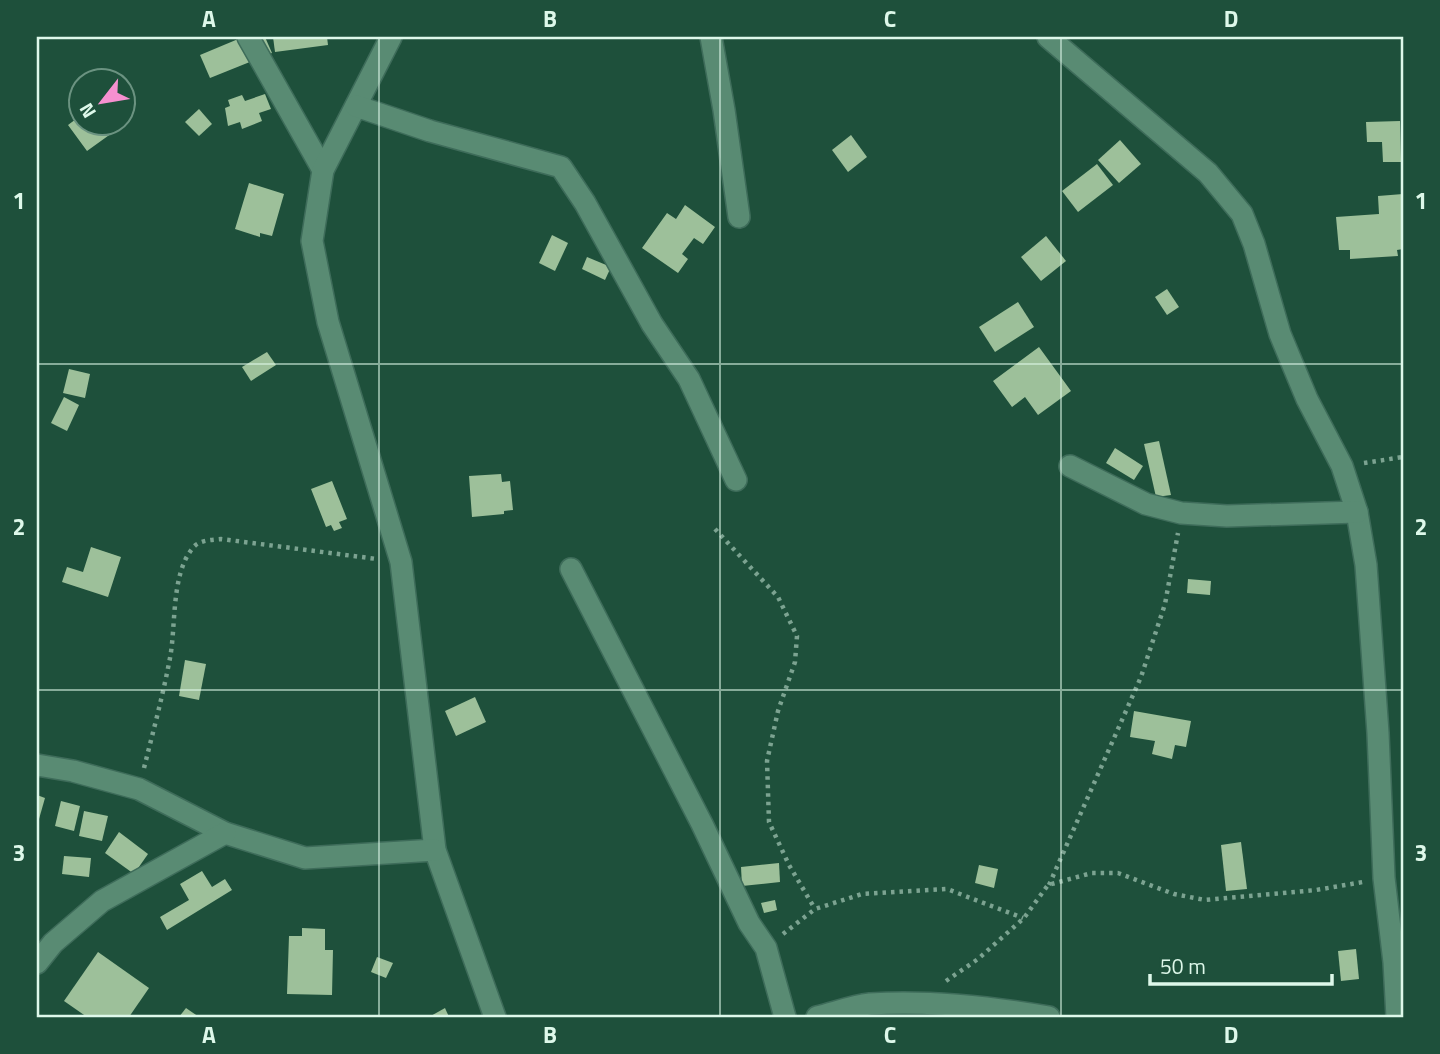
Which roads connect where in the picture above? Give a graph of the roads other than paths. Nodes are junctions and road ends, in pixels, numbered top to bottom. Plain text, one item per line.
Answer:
1 (248, 37) edge
2 (391, 37) edge
3 (711, 37) edge
4 (1048, 37) edge
5 (356, 106) junction
6 (323, 170) junction
7 (739, 217) dead end
8 (1070, 466) dead end
9 (736, 480) dead end
10 (1357, 512) junction
11 (571, 569) dead end
12 (37, 765) edge
13 (225, 832) junction
14 (435, 850) junction
15 (37, 963) edge
16 (495, 1017) edge
17 (785, 1017) edge
18 (817, 1017) edge
19 (1049, 1017) edge
20 (1397, 1017) edge

1 - 6 street
2 - 5 street
3 - 7 street
4 - 10 street
5 - 6 street
5 - 9 street
6 - 14 street
8 - 10 street
10 - 20 street
11 - 17 street
12 - 13 street
13 - 14 street
13 - 15 street
14 - 16 street
18 - 19 street

